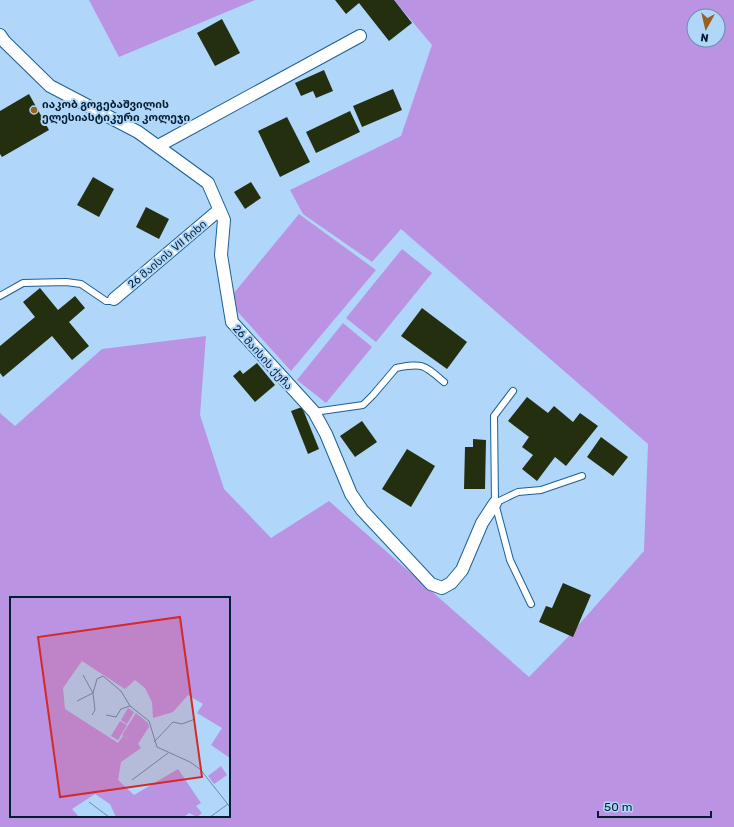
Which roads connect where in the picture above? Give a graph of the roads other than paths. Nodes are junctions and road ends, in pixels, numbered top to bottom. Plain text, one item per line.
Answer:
1 (0, 35) edge
2 (360, 36) dead end
3 (158, 146) junction
4 (220, 210) junction
5 (0, 296) edge
6 (114, 299) joint
7 (444, 382) dead end
8 (513, 391) dead end
9 (314, 412) junction
10 (582, 476) dead end
11 (495, 503) junction
12 (531, 604) dead end

1 - 3 street, 26 მაისის ქუჩა
2 - 3 street
3 - 4 street, 26 მაისის ქუჩა
4 - 6 street, 26 მაისის VII ჩიხი
4 - 9 street, 26 მაისის ქუჩა
5 - 6 lane
7 - 9 lane
8 - 11 lane
9 - 11 street, 26 მაისის ქუჩა
10 - 11 lane
11 - 12 lane

